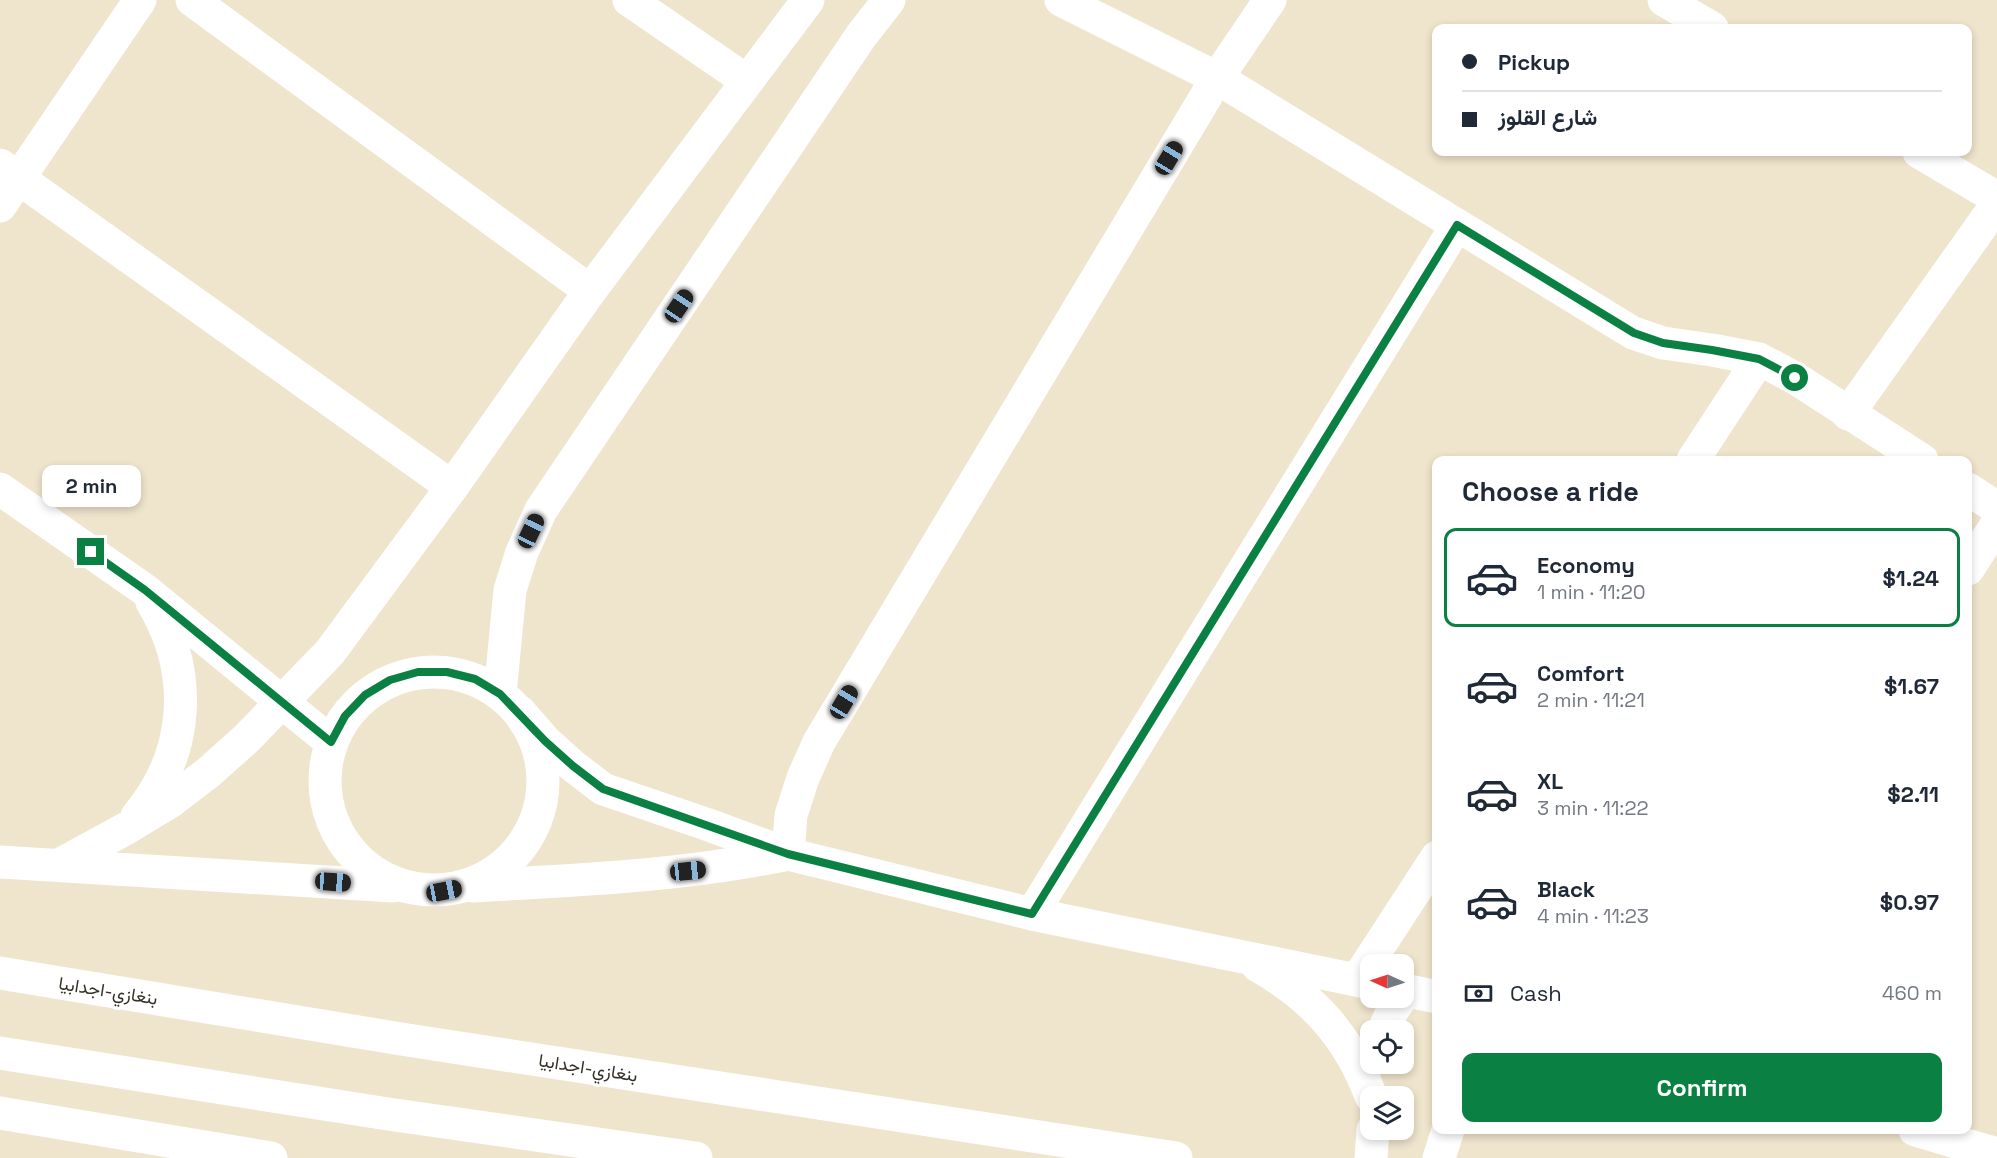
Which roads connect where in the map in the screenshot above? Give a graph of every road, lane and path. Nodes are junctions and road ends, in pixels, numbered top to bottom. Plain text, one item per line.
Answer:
1 (140, 0) edge
2 (192, 0) edge
3 (629, 0) edge
4 (808, 0) edge
5 (890, 0) edge
6 (1061, 0) edge
7 (1270, 0) edge
8 (1664, 0) edge
9 (1705, 24) edge
10 (1217, 78) junction
11 (747, 81) junction
12 (1925, 156) edge
13 (10, 172) edge
14 (1997, 198) edge
15 (1997, 204) edge
16 (0, 206) edge
17 (1457, 225) junction
18 (590, 291) junction
19 (1759, 359) junction
20 (1848, 414) junction
21 (1696, 456) edge
22 (1916, 456) edge
23 (452, 487) junction
24 (0, 489) edge
25 (1972, 492) edge
26 (1997, 508) edge
27 (1997, 524) edge
28 (1972, 563) edge
29 (145, 590) junction
30 (282, 702) junction
31 (510, 703) junction
32 (331, 742) junction
33 (127, 828) junction
34 (788, 854) junction
35 (0, 862) edge
36 (61, 864) junction
37 (1432, 865) edge
38 (401, 886) junction
39 (465, 887) junction
40 (1032, 914) junction
41 (1220, 951) junction
42 (1380, 954) edge
43 (0, 973) edge
44 (1360, 980) edge
45 (0, 1053) edge
46 (1369, 1086) edge
47 (0, 1113) edge
48 (1447, 1134) edge
49 (1930, 1134) edge
50 (1372, 1140) edge
51 (200, 1152) edge
52 (1996, 1152) edge
53 (271, 1158) edge
54 (696, 1158) edge
55 (1176, 1158) edge
56 (1371, 1158) edge
57 (1439, 1158) edge

1 - 13 main road
2 - 18 main road
3 - 11 main road
4 - 11 main road
5 - 31 main road
6 - 10 main road
7 - 10 main road
8 - 9 main road
10 - 17 main road
10 - 34 main road
11 - 18 main road
12 - 14 main road
13 - 16 main road
13 - 23 main road
15 - 20 main road
17 - 19 main road
17 - 40 main road
18 - 23 main road
19 - 20 main road
19 - 21 main road
20 - 22 main road
23 - 30 main road
24 - 29 main road
25 - 26 main road
27 - 28 main road
29 - 30 main road
29 - 33 main road
30 - 32 main road
30 - 33 main road
31 - 32 main road
31 - 34 main road
31 - 39 main road
32 - 38 main road
33 - 36 main road
34 - 39 main road
34 - 40 main road
35 - 36 main road
36 - 38 main road
37 - 42 main road
38 - 39 main road
40 - 41 main road
41 - 44 main road
41 - 46 main road
43 - 55 main road, بنغازي-اجدابيا
45 - 54 main road
47 - 51 main road
48 - 57 main road
49 - 52 main road
50 - 56 main road
51 - 53 main road

